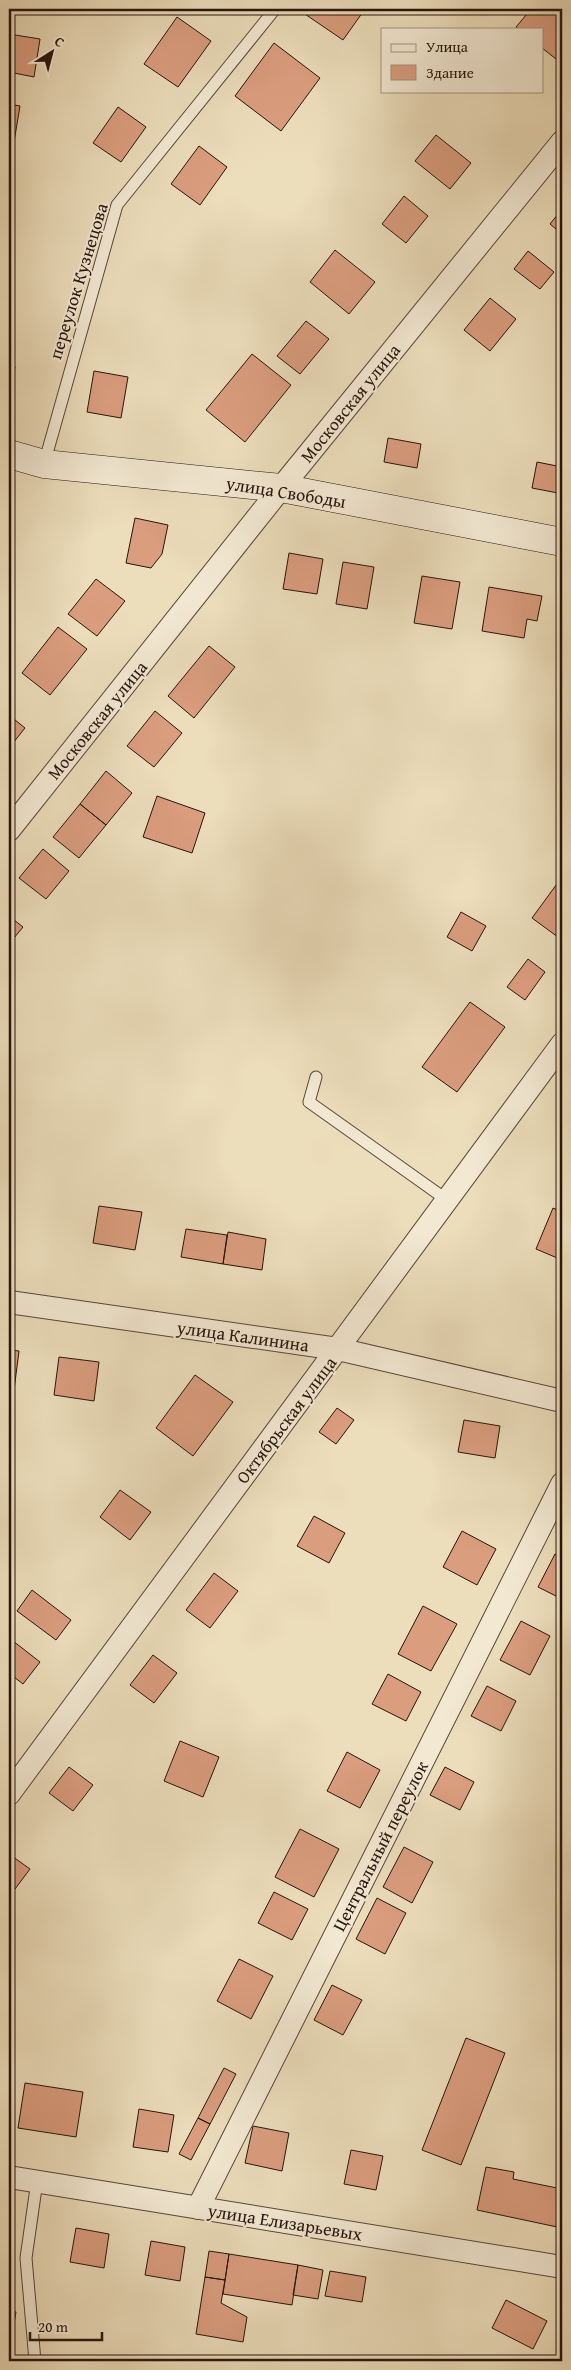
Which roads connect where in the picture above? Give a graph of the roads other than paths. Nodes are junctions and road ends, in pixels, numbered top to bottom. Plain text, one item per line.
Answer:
1 (275, 9) edge
2 (562, 142) edge
3 (9, 454) edge
4 (44, 464) junction
5 (281, 488) junction
6 (562, 542) edge
7 (9, 830) edge
8 (562, 1044) edge
9 (316, 1077) dead end
10 (447, 1200) junction
11 (9, 1302) edge
12 (338, 1349) junction
13 (562, 1401) edge
14 (562, 1484) edge
15 (9, 1794) edge
16 (9, 2177) edge
17 (37, 2181) junction
18 (198, 2208) junction
19 (562, 2267) edge
20 (35, 2361) edge

1 - 4 lane, переулок Кузнецова
2 - 5 street, Московская улица
3 - 4 street, улица Свободы
4 - 5 street, улица Свободы
5 - 6 street, улица Свободы
5 - 7 street, Московская улица
8 - 10 street, Октябрьская улица
9 - 10 lane
10 - 12 street, Октябрьская улица
11 - 12 street, улица Калинина
12 - 13 street, улица Калинина
12 - 15 street, Октябрьская улица
14 - 18 street, Центральный переулок
16 - 17 street, улица Елизарьевых
17 - 18 street, улица Елизарьевых
17 - 20 lane
18 - 19 street, улица Елизарьевых

